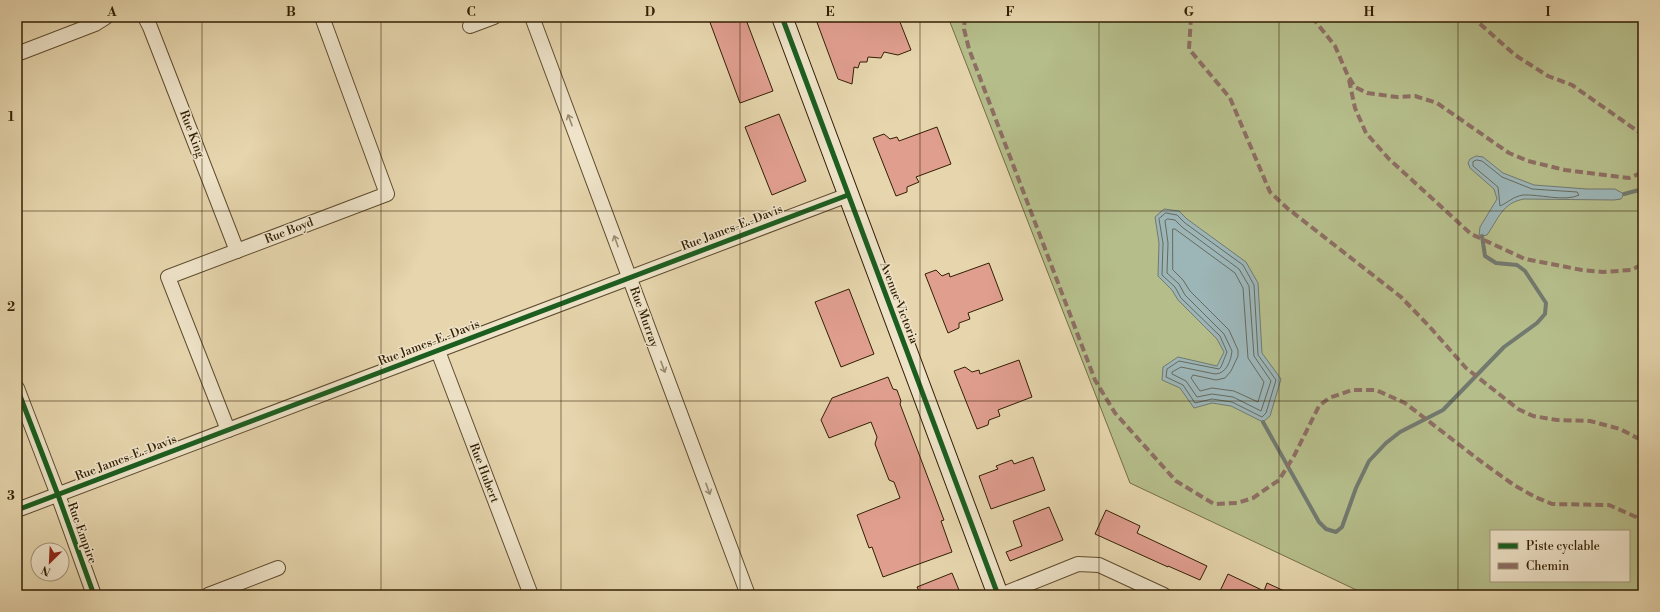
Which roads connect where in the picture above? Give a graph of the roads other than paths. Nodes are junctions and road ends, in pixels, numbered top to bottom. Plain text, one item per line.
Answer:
1 (106, 17) edge
2 (145, 17) edge
3 (322, 17) edge
4 (494, 17) edge
5 (532, 17) edge
6 (782, 17) edge
7 (470, 26) dead end
8 (17, 54) edge
9 (848, 195) junction
10 (237, 251) junction
11 (630, 278) junction
12 (438, 351) junction
13 (17, 388) edge
14 (228, 430) junction
15 (58, 495) junction
16 (17, 510) edge
17 (278, 568) dead end
18 (94, 595) edge
19 (208, 595) edge
20 (530, 595) edge
21 (748, 595) edge
22 (1000, 595) edge
23 (1164, 595) edge

1 - 8 street
2 - 10 street, Rue King
3 - 10 street, Rue Boyd
4 - 7 street
11 -> 5 street, Rue Murray
6 - 9 street, Avenue Victoria
9 - 11 street, Rue James-E.-Davis
9 - 22 street, Avenue Victoria
10 - 14 street, Rue Boyd
11 - 12 street, Rue James-E.-Davis
11 -> 21 street, Rue Murray
12 - 14 street, Rue James-E.-Davis
12 - 20 street, Rue Hubert
13 - 15 street, Rue Empire
14 - 15 street, Rue James-E.-Davis
15 - 16 street, Rue James-E.-Davis
15 - 18 street, Rue Empire
17 - 19 street
22 - 23 street

